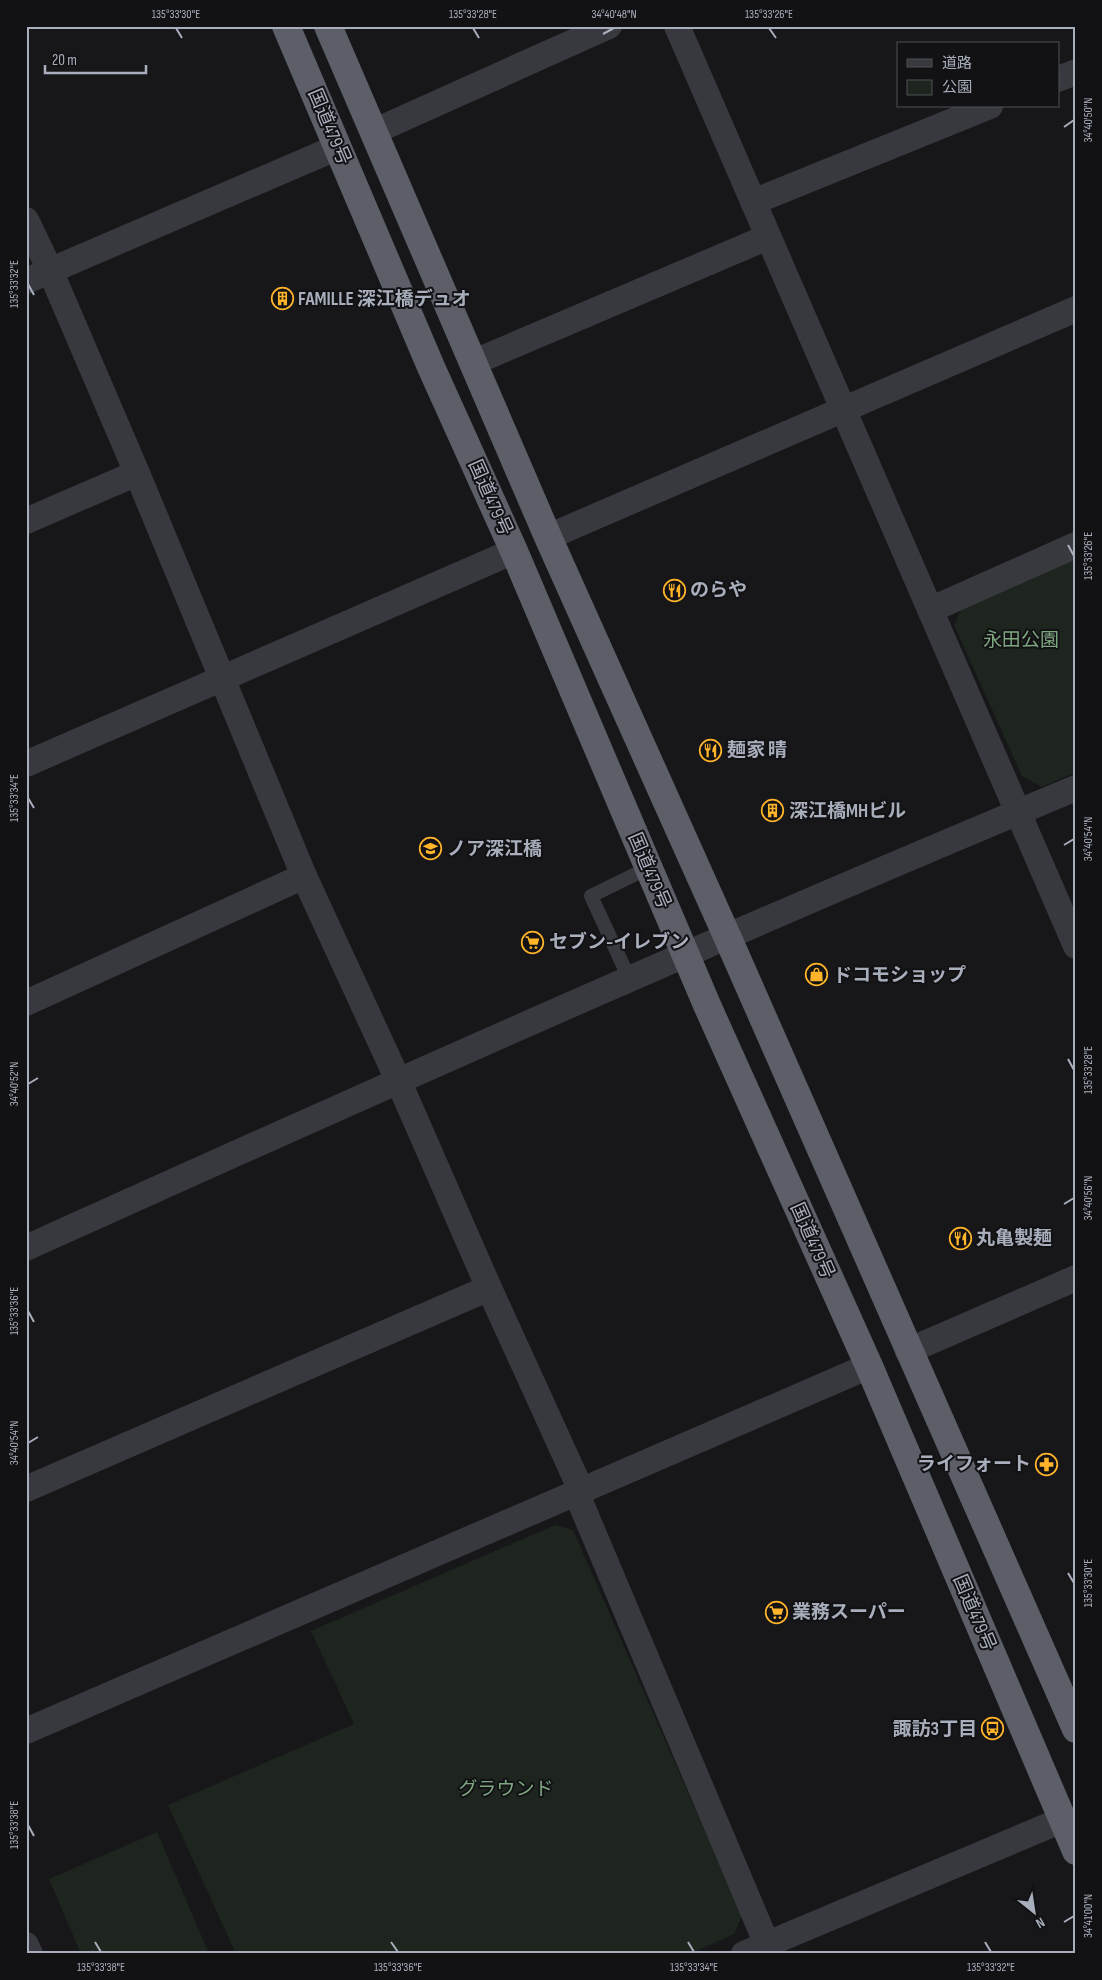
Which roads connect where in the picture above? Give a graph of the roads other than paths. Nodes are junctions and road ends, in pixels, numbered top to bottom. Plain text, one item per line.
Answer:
1 (286, 26) edge
2 (328, 26) edge
3 (609, 26) edge
4 (677, 26) edge
5 (1076, 72) edge
6 (1060, 78) edge
7 (985, 108) edge
8 (373, 132) junction
9 (338, 147) junction
10 (753, 202) junction
11 (26, 220) edge
12 (768, 237) junction
13 (50, 270) junction
14 (26, 281) edge
15 (1076, 309) edge
16 (472, 363) junction
17 (843, 410) junction
18 (137, 473) junction
19 (26, 521) edge
20 (548, 537) junction
21 (1076, 544) edge
22 (514, 551) junction
23 (930, 610) junction
24 (223, 678) junction
25 (26, 764) edge
26 (1076, 788) edge
27 (1018, 812) junction
28 (648, 868) junction
29 (304, 876) junction
30 (727, 936) junction
31 (1076, 946) edge
32 (685, 953) junction
33 (628, 978) junction
34 (26, 1002) edge
35 (398, 1080) junction
36 (26, 1248) edge
37 (1076, 1278) edge
38 (488, 1288) junction
39 (908, 1351) junction
40 (869, 1366) junction
41 (26, 1489) edge
42 (578, 1491) junction
43 (1076, 1730) edge
44 (26, 1731) edge
45 (1062, 1820) junction
46 (1076, 1851) edge
47 (26, 1945) edge
48 (761, 1951) edge
49 (30, 1954) edge

1 - 9 highway, 国道479号
2 - 8 highway, 国道479号
3 - 8 street
4 - 10 street
5 - 6 street
7 - 10 street
8 - 16 highway, 国道479号
9 - 13 street
9 - 22 highway, 国道479号
10 - 12 street
11 - 13 street
12 - 16 street
12 - 17 street
13 - 14 street
13 - 18 street
15 - 17 street
16 - 20 highway, 国道479号
17 - 20 street
17 - 23 street
18 - 19 street
18 - 24 street
20 - 30 highway, 国道479号
21 - 23 street
22 - 24 street
22 - 28 highway, 国道479号
23 - 27 street
24 - 25 street
24 - 29 street
26 - 27 street
27 - 30 street
27 - 31 street
28 - 32 highway, 国道479号
28 - 33 lane
29 - 34 street
29 - 35 street
30 - 32 street
30 - 39 highway, 国道479号
32 - 33 street
32 - 40 highway, 国道479号
33 - 35 street
35 - 36 street
35 - 38 street
37 - 39 street
38 - 41 street
38 - 42 street
39 - 43 highway, 国道479号
40 - 42 street
40 - 45 highway, 国道479号
42 - 44 street
42 - 48 street
45 - 46 highway, 国道479号
45 - 48 street
47 - 49 street

